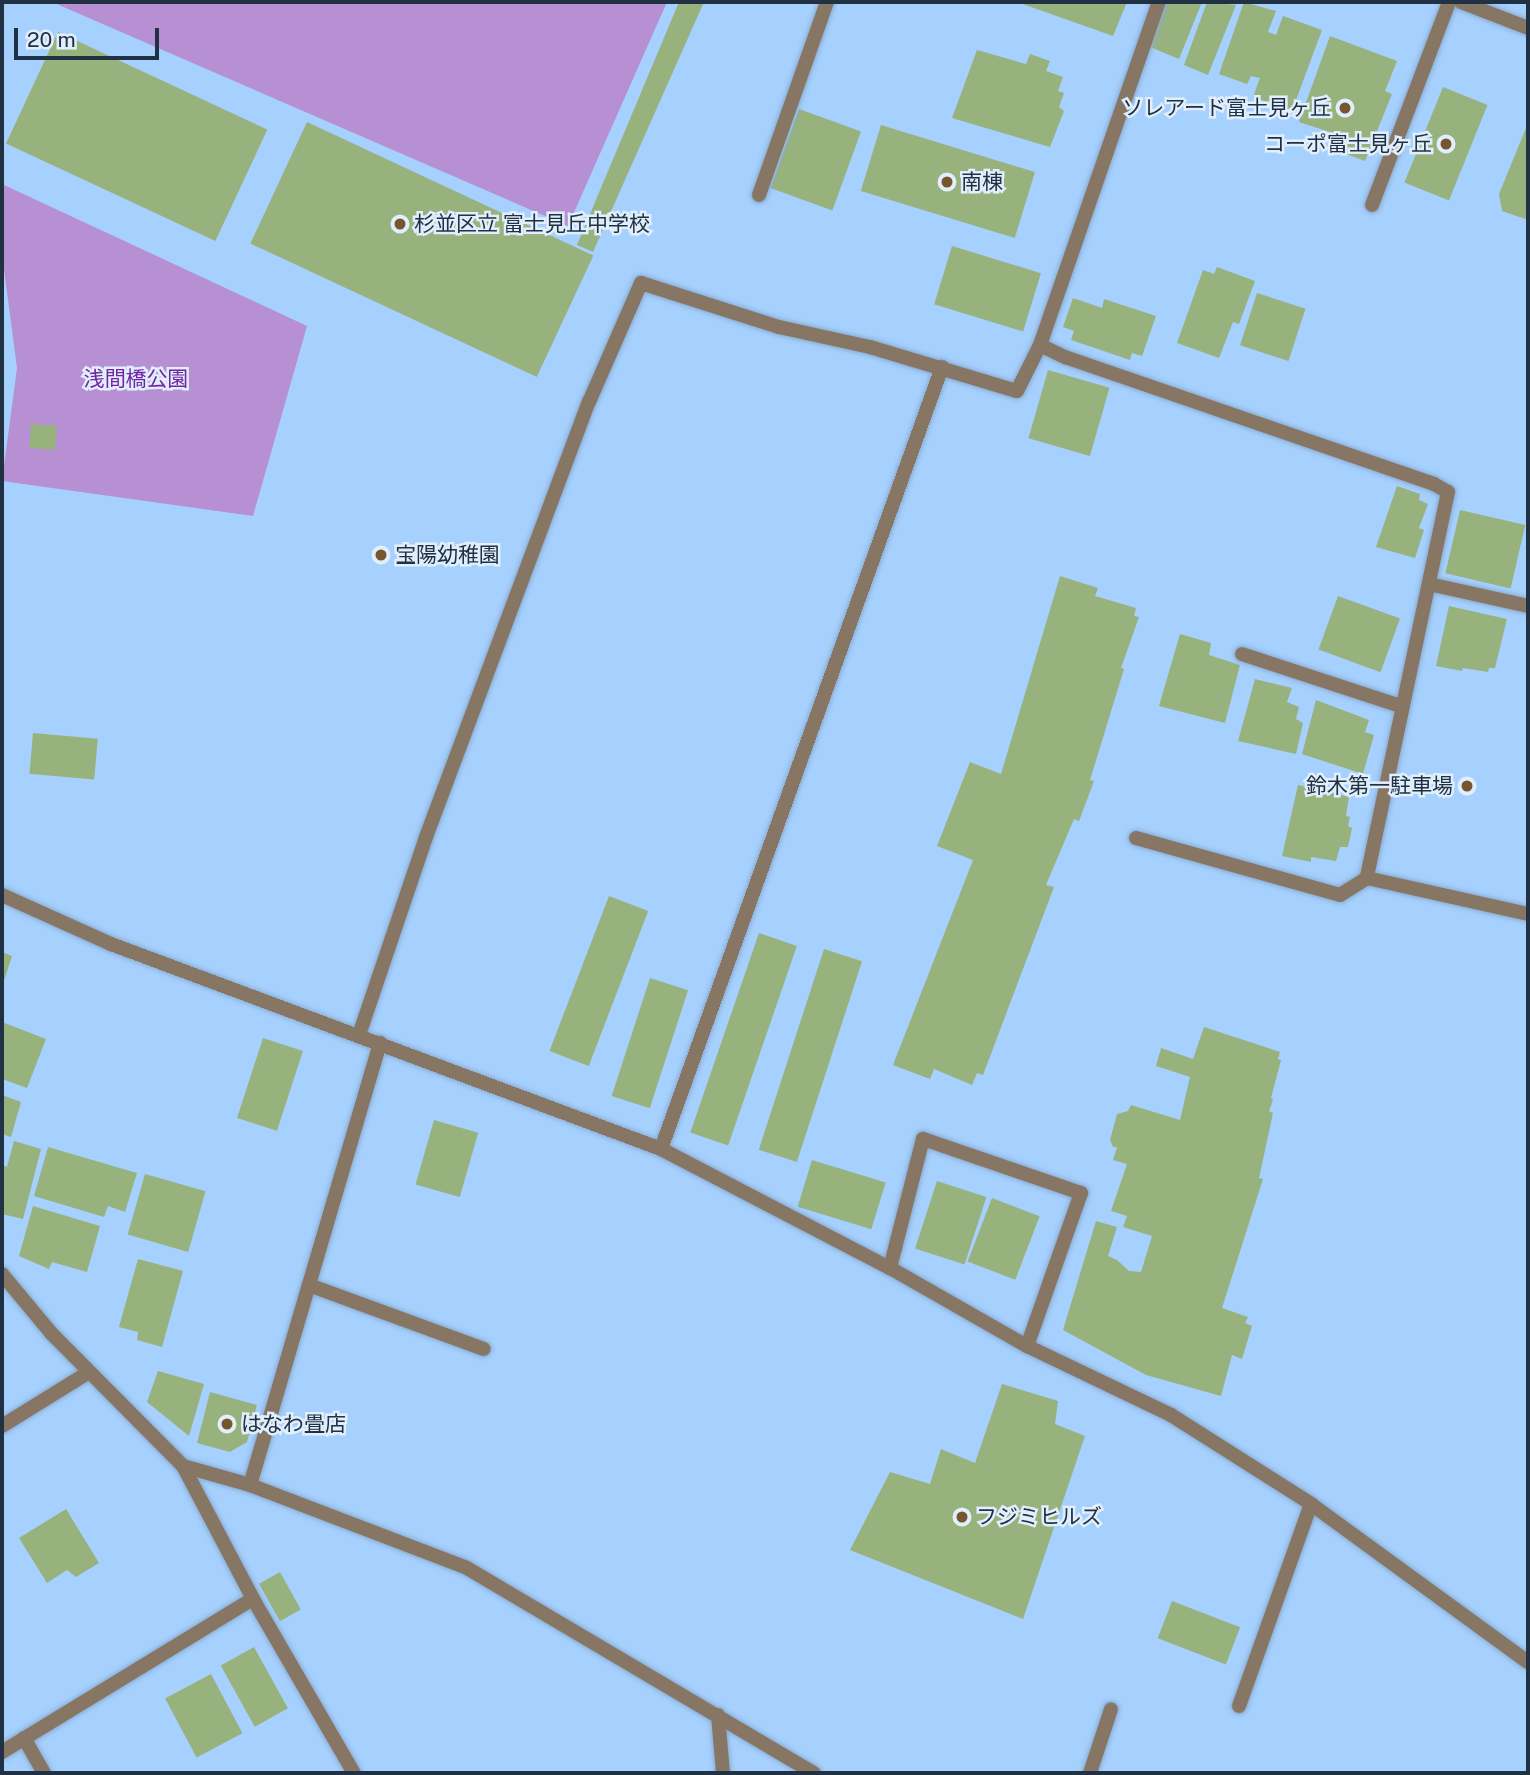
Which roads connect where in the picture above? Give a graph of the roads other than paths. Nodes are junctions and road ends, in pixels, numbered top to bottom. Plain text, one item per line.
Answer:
1 (827, 2) edge
2 (1159, 2) edge
3 (1449, 2) edge
4 (1461, 2) edge
5 (1528, 28) edge
6 (759, 195) dead end
7 (1373, 205) dead end
8 (1040, 345) junction
9 (942, 367) junction
10 (1429, 583) junction
11 (1528, 606) edge
12 (1242, 654) dead end
13 (1403, 707) junction
14 (1136, 838) dead end
15 (1367, 878) junction
16 (2, 895) edge
17 (1528, 915) edge
18 (359, 1035) junction
19 (380, 1043) junction
20 (661, 1149) junction
21 (890, 1268) junction
22 (2, 1273) edge
23 (309, 1285) junction
24 (1027, 1346) junction
25 (484, 1349) dead end
26 (89, 1371) junction
27 (2, 1426) edge
28 (183, 1466) junction
29 (250, 1485) junction
30 (1311, 1504) junction
31 (253, 1599) junction
32 (1528, 1662) edge
33 (1239, 1706) dead end
34 (1111, 1709) dead end
35 (718, 1715) junction
36 (24, 1738) junction
37 (2, 1752) edge
38 (44, 1773) edge
39 (354, 1773) edge
40 (723, 1773) edge
41 (814, 1773) edge
42 (1090, 1773) edge

1 - 6 street
2 - 8 street
3 - 7 street
4 - 5 street
8 - 9 street
8 - 10 street
9 - 18 street
9 - 20 street
10 - 11 street
10 - 13 street
12 - 13 street
13 - 15 street
14 - 15 street
15 - 17 street
16 - 18 street
18 - 19 street
19 - 20 street
19 - 23 street
20 - 21 street
21 - 24 street
21 - 24 street
22 - 26 street
23 - 25 street
23 - 29 street
24 - 30 street
26 - 27 street
26 - 28 street
28 - 29 street
28 - 31 street
29 - 35 street
30 - 32 street
30 - 33 street
31 - 36 street
31 - 39 street
34 - 42 street
35 - 40 street
35 - 41 street
36 - 37 street
36 - 38 street

